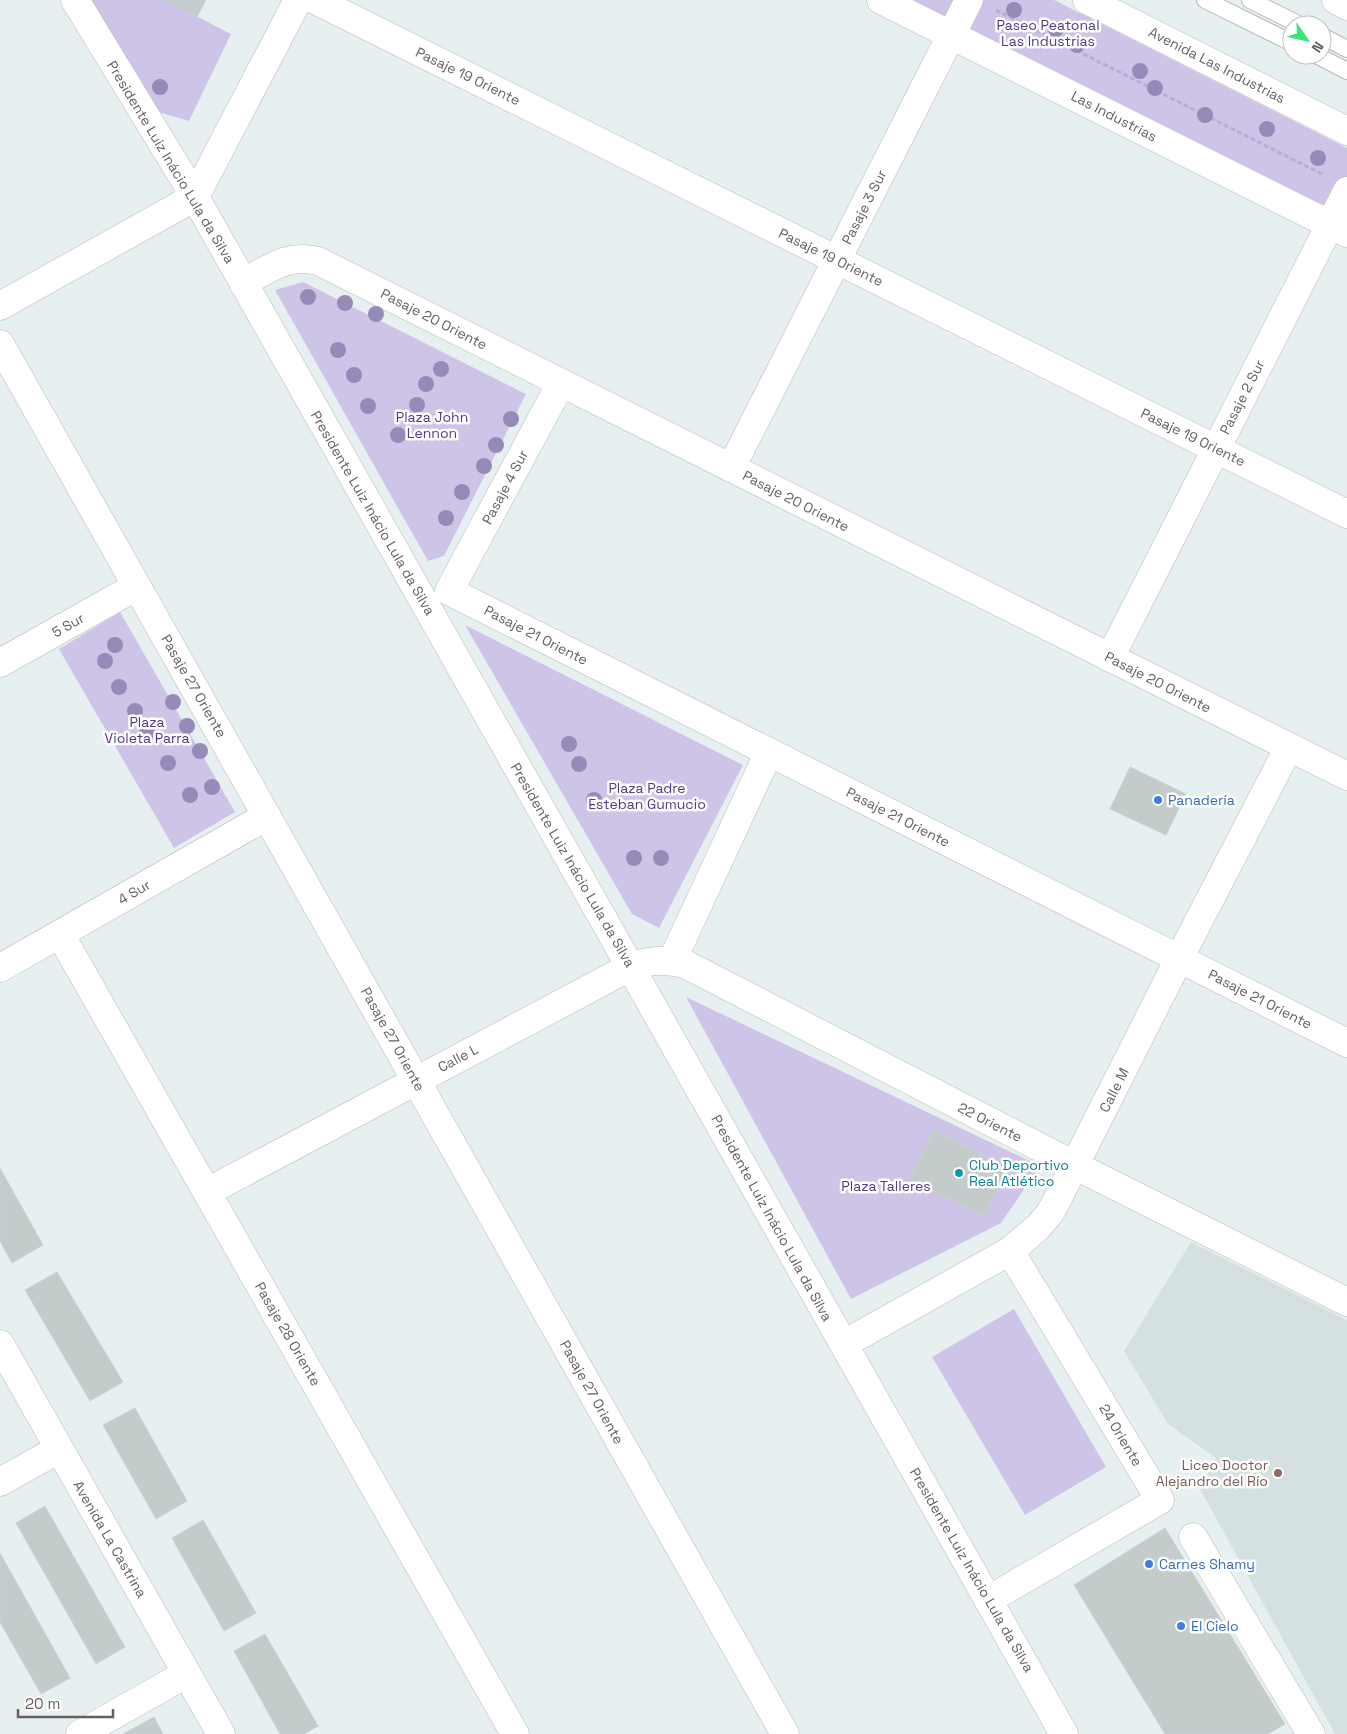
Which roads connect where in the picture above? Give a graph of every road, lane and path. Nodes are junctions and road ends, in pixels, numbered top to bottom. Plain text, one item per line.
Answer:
1 (75, 0) edge
2 (298, 0) edge
3 (315, 0) edge
4 (881, 0) edge
5 (1087, 0) edge
6 (1206, 0) edge
7 (1250, 0) edge
8 (1336, 0) edge
9 (981, 4) edge
10 (1347, 6) edge
11 (1282, 16) edge
12 (952, 35) junction
13 (1282, 38) edge
14 (1332, 41) edge
15 (1347, 49) edge
16 (1332, 63) edge
17 (1347, 71) edge
18 (1347, 131) edge
19 (1338, 184) edge
20 (195, 198) junction
21 (1338, 228) edge
22 (837, 260) junction
23 (243, 283) junction
24 (0, 306) edge
25 (0, 344) edge
26 (561, 383) junction
27 (1216, 449) junction
28 (731, 468) junction
29 (1347, 514) edge
30 (137, 586) junction
31 (449, 591) junction
32 (426, 605) junction
33 (1110, 658) junction
34 (0, 663) edge
35 (1289, 747) junction
36 (769, 752) junction
37 (1347, 776) edge
38 (267, 816) junction
39 (60, 934) junction
40 (1179, 959) junction
41 (672, 961) junction
42 (630, 967) junction
43 (0, 968) edge
44 (1347, 1043) edge
45 (416, 1080) junction
46 (1076, 1166) junction
47 (207, 1192) junction
48 (1010, 1251) junction
49 (1347, 1302) edge
50 (0, 1344) edge
51 (844, 1344) junction
52 (59, 1449) junction
53 (0, 1482) edge
54 (1193, 1536) dead end
55 (988, 1600) junction
56 (186, 1674) junction
57 (1056, 1731) edge
58 (80, 1734) edge
59 (220, 1734) edge
60 (516, 1734) edge
61 (785, 1734) edge
62 (1311, 1734) edge

1 - 20 street, Presidente Luiz Inácio Lula da Silva
2 - 20 street
3 - 22 street, Pasaje 19 Oriente
4 - 12 street, Las Industrias
5 - 18 street, Avenida Las Industrias
6 - 13 lane
7 - 11 lane
8 - 10 street
9 - 12 street, Pasaje 3 Sur
9 - 19 path
12 - 21 street, Las Industrias
12 - 22 street, Pasaje 3 Sur
14 - 15 lane
16 - 17 lane
19 - 21 street, Pasaje 2 Sur
20 - 23 street, Presidente Luiz Inácio Lula da Silva
20 - 24 street
21 - 27 street, Pasaje 2 Sur
22 - 27 street, Pasaje 19 Oriente
22 - 28 street, Pasaje 3 Sur
23 - 26 street, Pasaje 20 Oriente
23 - 32 street, Presidente Luiz Inácio Lula da Silva
25 - 30 street, Pasaje 27 Oriente
26 - 28 street, Pasaje 20 Oriente
26 - 31 street, Pasaje 4 Sur
27 - 29 street, Pasaje 19 Oriente
27 - 33 street, Pasaje 2 Sur
28 - 33 street, Pasaje 20 Oriente
30 - 34 street, 5 Sur
30 - 38 street, Pasaje 27 Oriente
31 - 32 street
31 - 36 street, Pasaje 21 Oriente
32 - 42 street, Presidente Luiz Inácio Lula da Silva
33 - 35 street, Pasaje 20 Oriente
35 - 37 street, Pasaje 20 Oriente
35 - 40 street, Calle M
36 - 40 street, Pasaje 21 Oriente
36 - 41 street
38 - 39 street, 4 Sur
38 - 45 street, Pasaje 27 Oriente
39 - 43 street, 4 Sur
39 - 47 street, Pasaje 28 Oriente
40 - 44 street, Pasaje 21 Oriente
40 - 46 street, Calle M
41 - 42 street, 22 Oriente
41 - 46 street, 22 Oriente
42 - 45 street, Calle L
42 - 51 street, Presidente Luiz Inácio Lula da Silva
45 - 47 street, Calle L
45 - 61 street, Pasaje 27 Oriente
46 - 48 street, Calle M
46 - 49 street, 22 Oriente
47 - 60 street, Pasaje 28 Oriente
48 - 51 street, Calle M
48 - 55 street, 24 Oriente
50 - 52 street, Avenida La Castrina
51 - 55 street, Presidente Luiz Inácio Lula da Silva
52 - 53 street
52 - 56 street, Avenida La Castrina
54 - 62 street
55 - 57 street, Presidente Luiz Inácio Lula da Silva
56 - 58 street
56 - 59 street, Avenida La Castrina

